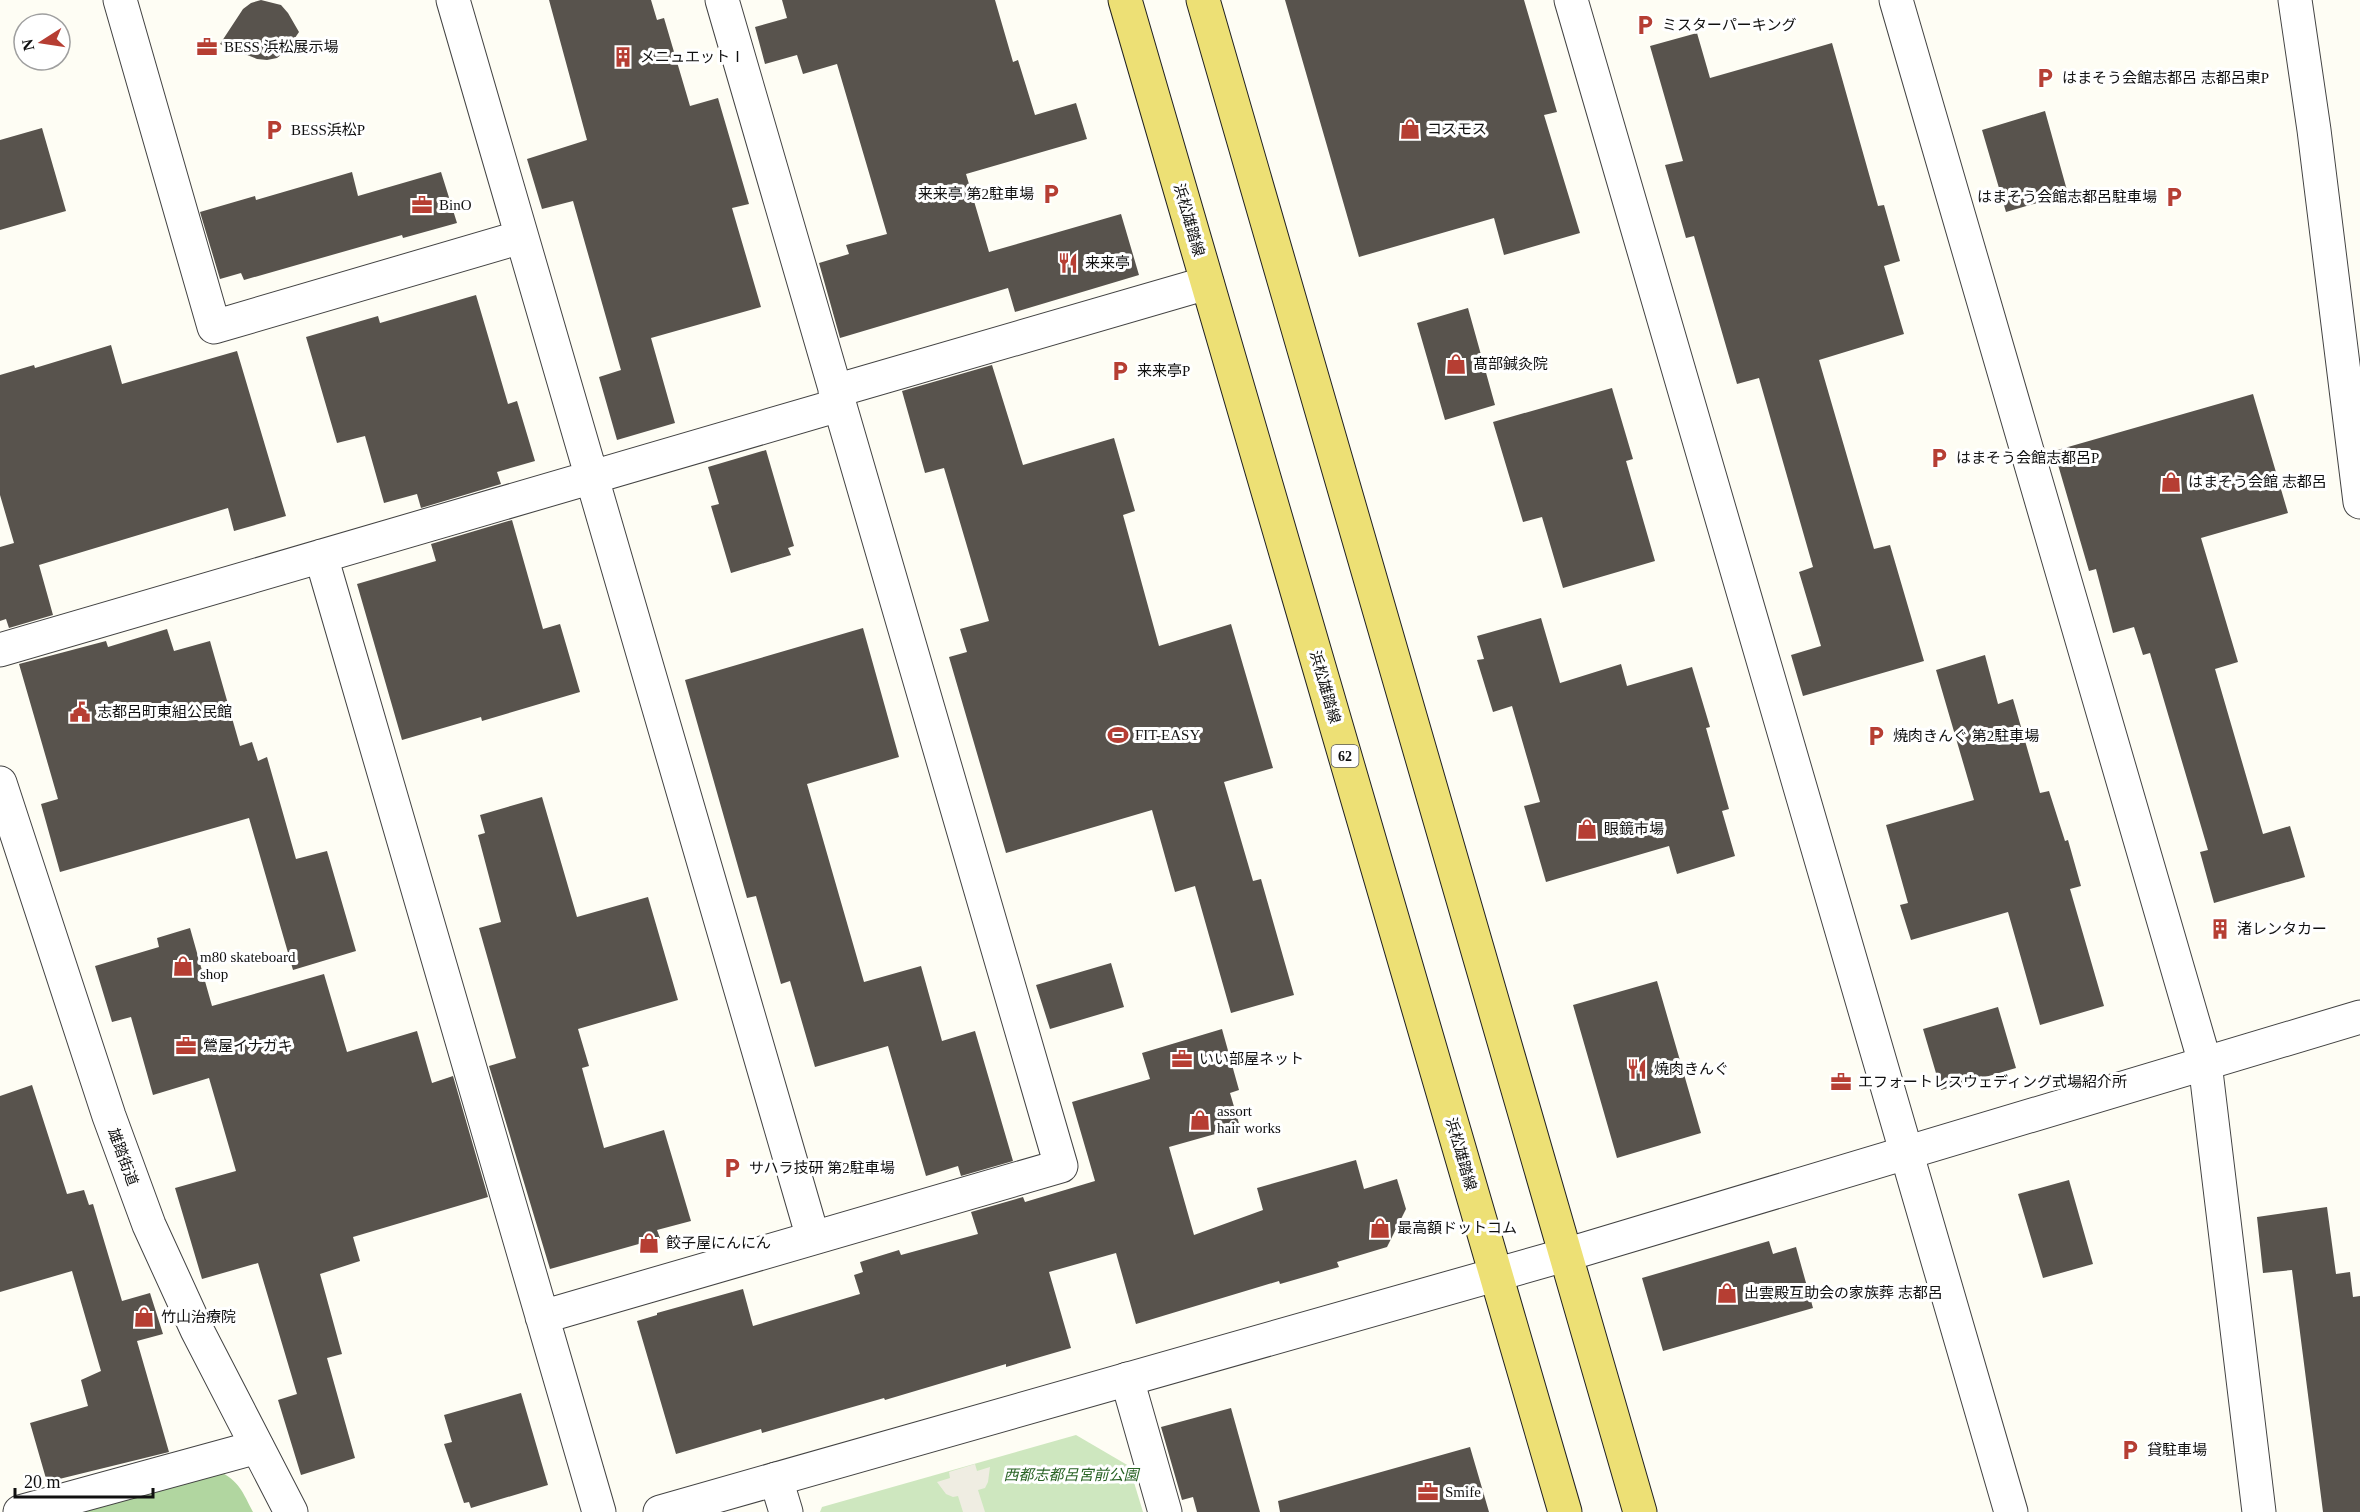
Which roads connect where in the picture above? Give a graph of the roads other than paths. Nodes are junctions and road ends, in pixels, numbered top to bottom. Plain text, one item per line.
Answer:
1 (120, 0) edge
2 (453, 0) edge
3 (722, 0) edge
4 (1125, 0) edge
5 (1203, 0) edge
6 (1571, 0) edge
7 (1896, 0) edge
8 (2295, 0) edge
9 (522, 237) junction
10 (1207, 283) junction
11 (837, 398) junction
12 (591, 477) junction
13 (2360, 502) edge
14 (321, 556) junction
15 (0, 650) edge
16 (0, 783) edge
17 (2360, 1017) edge
18 (2205, 1063) junction
19 (1907, 1153) junction
20 (813, 1238) junction
21 (1564, 1255) junction
22 (1496, 1275) junction
23 (542, 1317) junction
24 (1127, 1379) junction
25 (257, 1447) junction
26 (776, 1479) junction
27 (20, 1512) edge
28 (291, 1512) edge
29 (599, 1512) edge
30 (660, 1512) edge
31 (786, 1512) edge
32 (1165, 1512) edge
33 (1565, 1512) edge
34 (1640, 1512) edge
35 (2011, 1512) edge
36 (2259, 1512) edge

1 - 9 street
2 - 9 street
3 - 11 street
4 - 10 main road, 浜松雄踏線 / 62
5 - 21 main road
6 - 19 street
7 - 18 street
8 - 13 street
9 - 12 street
10 - 11 street
10 - 22 main road, 浜松雄踏線 / 62
11 - 12 street
11 - 20 street
12 - 14 street
12 - 20 street
14 - 15 street
14 - 23 street
16 - 25 street, 雄踏街道
17 - 18 street
18 - 19 street
18 - 36 street
19 - 21 street
19 - 35 street
20 - 23 street
21 - 22 street
21 - 34 main road
22 - 24 street
22 - 33 main road, 浜松雄踏線 / 62
23 - 29 street
24 - 26 street
24 - 32 street
25 - 27 street
25 - 28 street, 雄踏街道
26 - 30 street
26 - 31 street

